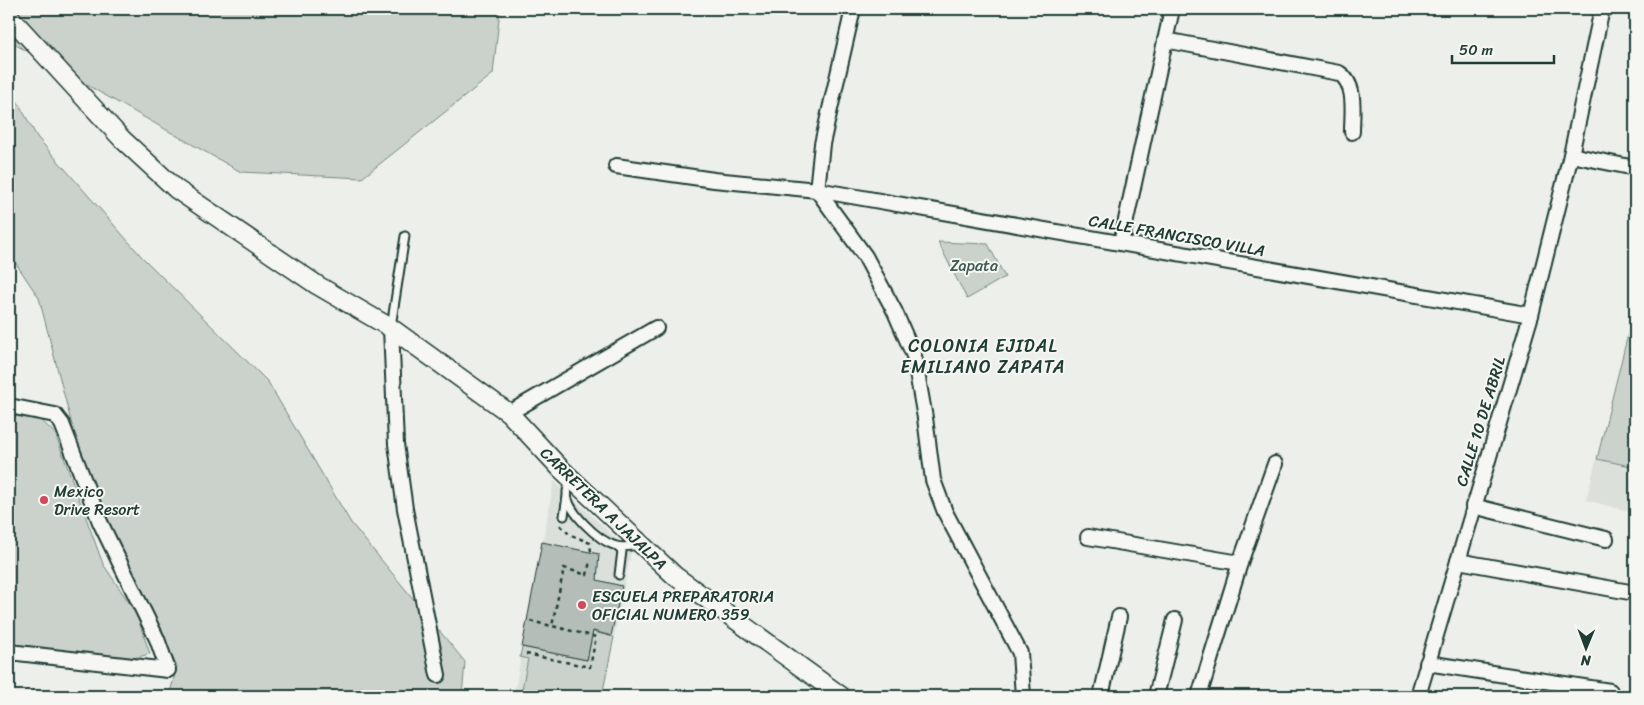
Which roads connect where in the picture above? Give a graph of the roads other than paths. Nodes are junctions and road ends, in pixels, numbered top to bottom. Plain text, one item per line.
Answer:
1 (853, 9) edge
2 (1172, 9) edge
3 (1602, 9) edge
4 (9, 16) edge
5 (1165, 40) junction
6 (1352, 132) dead end
7 (1571, 155) junction
8 (616, 166) dead end
9 (1635, 168) edge
10 (817, 190) junction
11 (405, 236) dead end
12 (1121, 243) junction
13 (1530, 314) junction
14 (656, 328) dead end
15 (393, 330) junction
16 (9, 406) edge
17 (509, 413) junction
18 (1275, 464) dead end
19 (569, 486) junction
20 (1473, 506) junction
21 (564, 516) dead end
22 (1088, 537) dead end
23 (1606, 538) dead end
24 (642, 544) junction
25 (616, 546) junction
26 (1458, 561) junction
27 (1240, 562) junction
28 (619, 575) dead end
29 (1635, 593) edge
30 (1119, 617) dead end
31 (1175, 620) dead end
32 (9, 652) edge
33 (1428, 663) junction
34 (438, 674) dead end
35 (1610, 691) dead end
36 (841, 696) edge
37 (1023, 696) edge
38 (1101, 696) edge
39 (1156, 696) edge
40 (1199, 696) edge
41 (1418, 696) edge

1 - 10 street
2 - 5 street
3 - 7 street, CALLE 10 DE ABRIL
4 - 15 street, CARRETERA A JAJALPA
5 - 6 street
5 - 12 street
7 - 9 street
7 - 13 street, CALLE 10 DE ABRIL
8 - 10 street, CALLE FRANCISCO VILLA
10 - 12 street, CALLE FRANCISCO VILLA
10 - 37 street
11 - 15 lane
12 - 13 street, CALLE FRANCISCO VILLA
13 - 20 street, CALLE 10 DE ABRIL
14 - 17 street
15 - 17 street, CARRETERA A JAJALPA
15 - 34 street
16 - 32 street
17 - 19 street, CARRETERA A JAJALPA
18 - 27 street
19 - 21 lane
19 - 24 street, CARRETERA A JAJALPA
19 - 25 lane
20 - 23 street
20 - 26 street, CALLE 10 DE ABRIL
22 - 27 street
24 - 25 lane
24 - 36 street, CARRETERA A JAJALPA
25 - 28 lane
26 - 29 street
26 - 33 street, CALLE 10 DE ABRIL
27 - 40 street
30 - 38 street
31 - 39 street
33 - 35 street
33 - 41 street, CALLE 10 DE ABRIL

